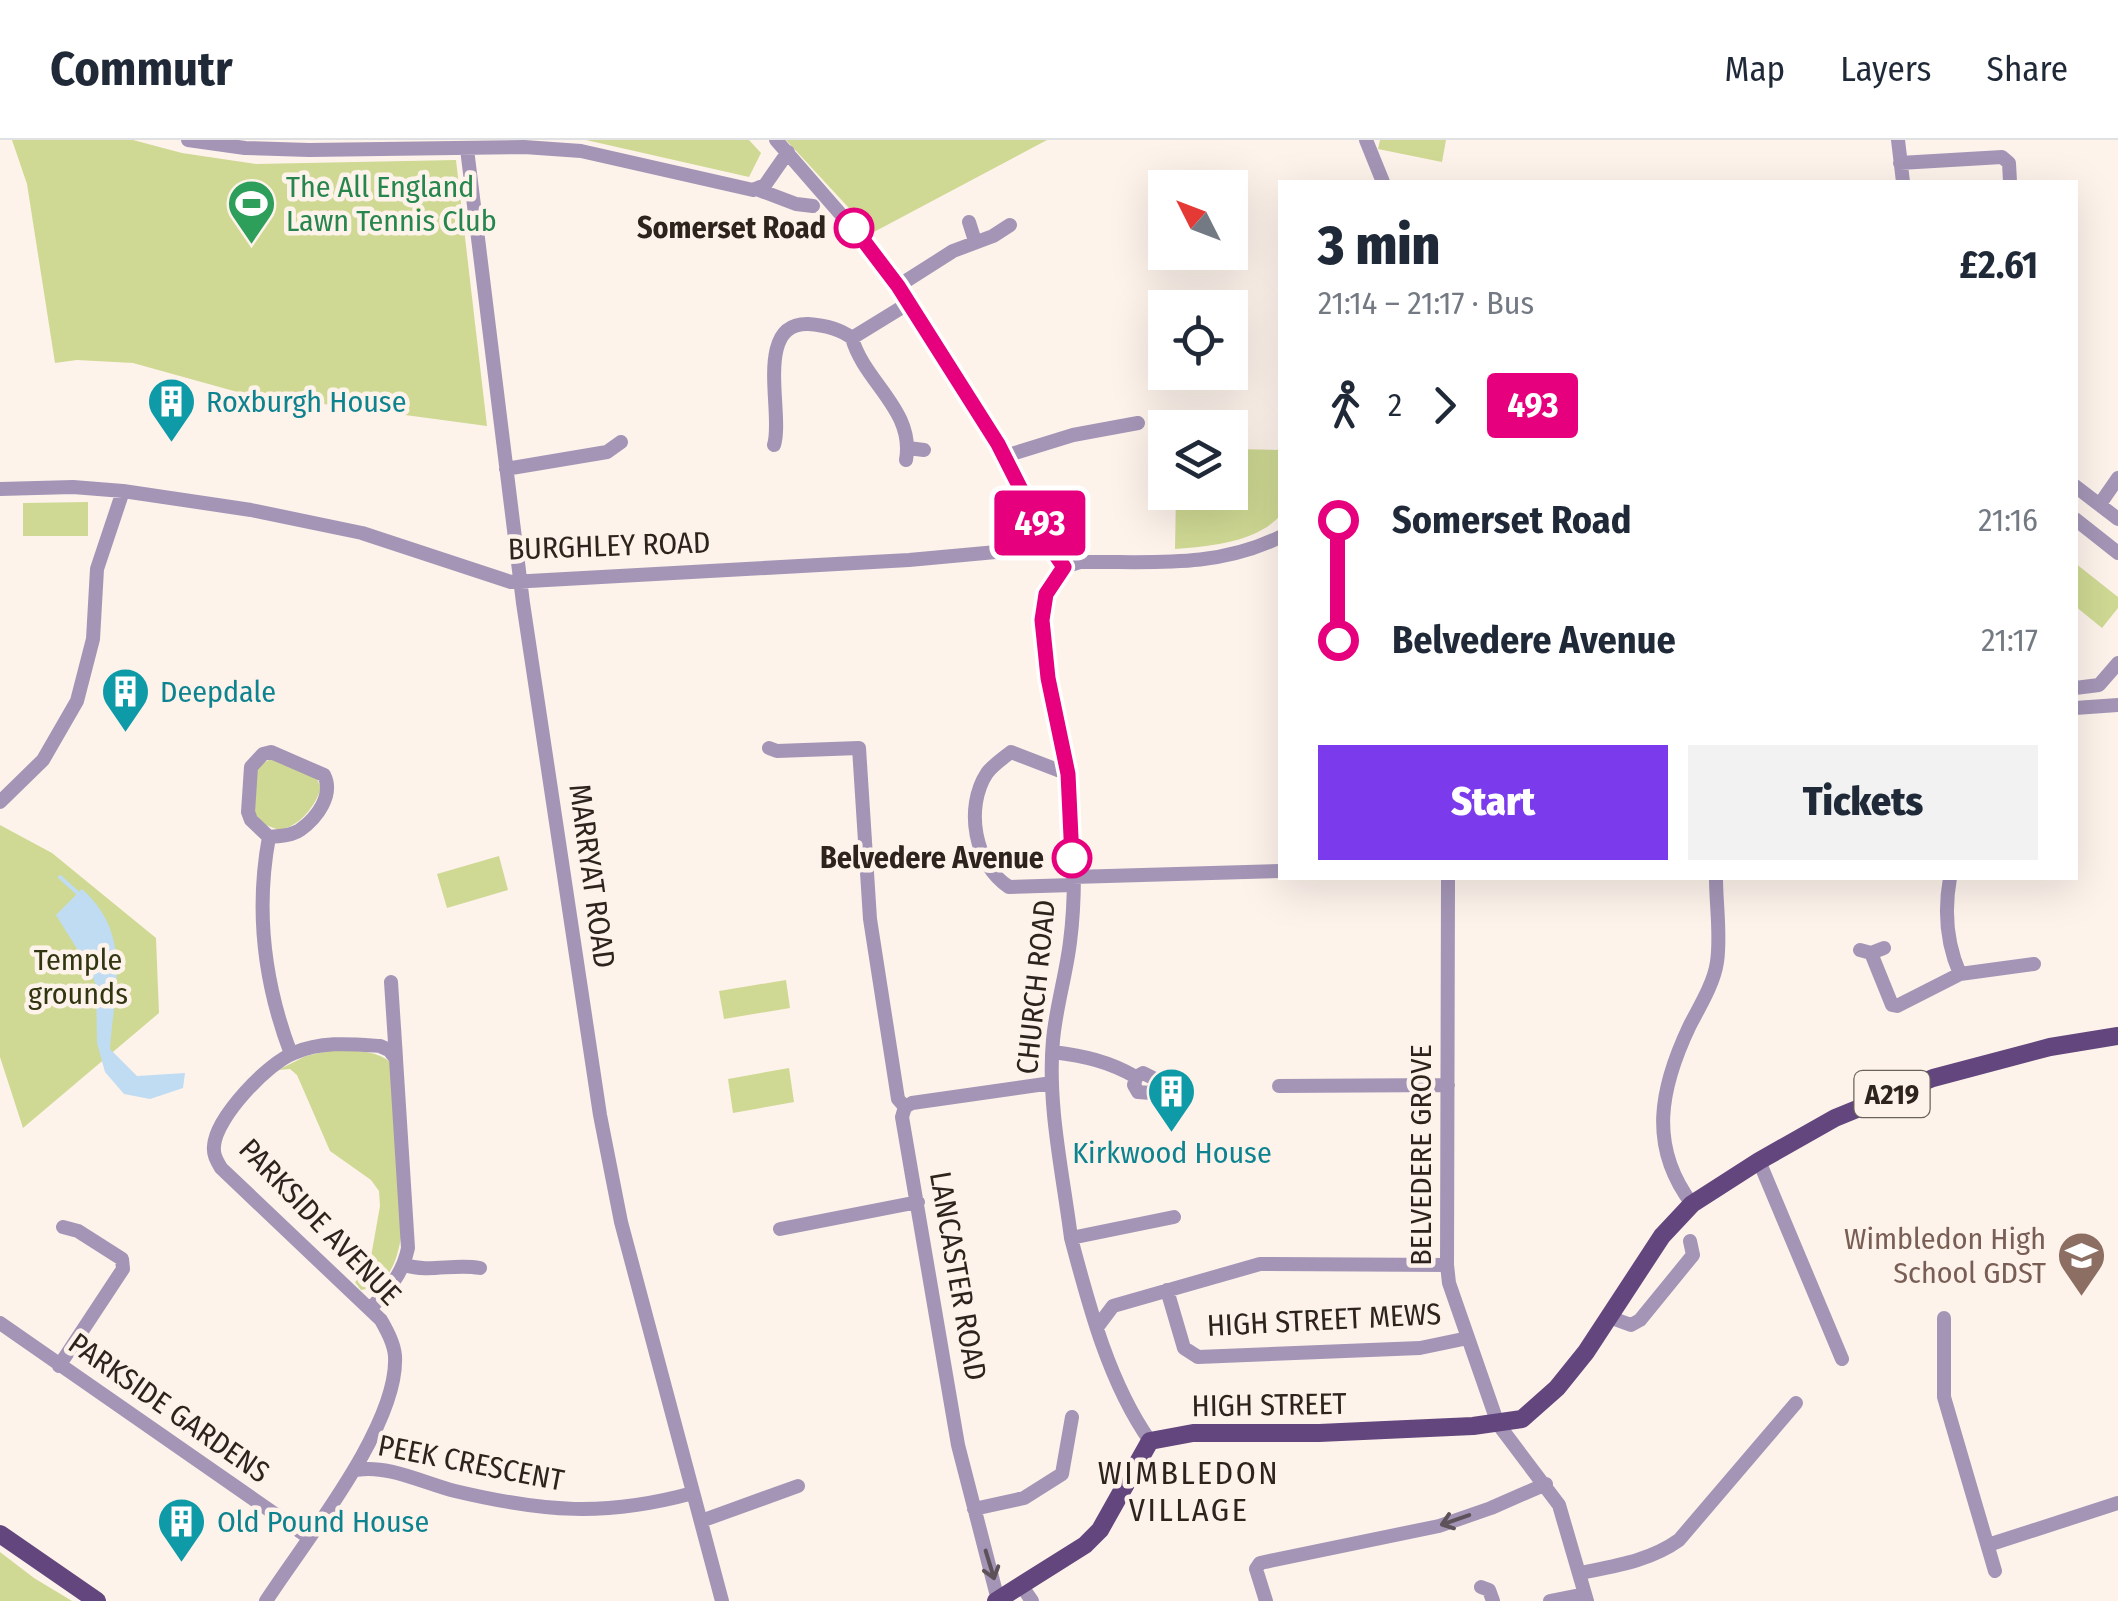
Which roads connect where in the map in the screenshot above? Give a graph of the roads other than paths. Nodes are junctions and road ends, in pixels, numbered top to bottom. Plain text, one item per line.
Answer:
1 (188, 140) edge
2 (776, 140) edge
3 (1366, 140) edge
4 (1898, 140) edge
5 (467, 149) junction
6 (788, 152) junction
7 (1900, 163) junction
8 (1382, 180) edge
9 (1903, 180) edge
10 (2010, 180) edge
11 (759, 190) junction
12 (813, 206) dead end
13 (969, 222) dead end
14 (1010, 225) dead end
15 (975, 241) junction
16 (898, 286) junction
17 (909, 303) junction
18 (852, 338) junction
19 (1138, 423) dead end
20 (796, 436) dead end
21 (621, 442) dead end
22 (913, 453) dead end
23 (1005, 456) junction
24 (506, 469) junction
25 (2118, 478) edge
26 (0, 488) edge
27 (2078, 488) edge
28 (123, 490) junction
29 (2100, 504) junction
30 (2118, 518) edge
31 (2078, 521) edge
32 (1278, 537) edge
33 (1050, 547) junction
34 (2118, 553) edge
35 (1064, 567) junction
36 (521, 582) junction
37 (2118, 663) edge
38 (2078, 688) edge
39 (2118, 704) edge
40 (2078, 708) edge
41 (769, 748) dead end
42 (1068, 774) junction
43 (0, 802) edge
44 (268, 838) junction
45 (1278, 870) edge
46 (1448, 880) edge
47 (1716, 880) edge
48 (1950, 880) edge
49 (1073, 881) junction
50 (1872, 950) dead end
51 (2022, 961) dead end
52 (1960, 974) junction
53 (391, 982) dead end
54 (2118, 1036) edge
55 (1053, 1052) junction
56 (290, 1054) junction
57 (396, 1059) junction
58 (1136, 1077) dead end
59 (1052, 1082) junction
60 (1448, 1085) junction
61 (1279, 1086) dead end
62 (904, 1107) junction
63 (1759, 1161) junction
64 (918, 1202) junction
65 (1692, 1204) junction
66 (1174, 1216) dead end
67 (63, 1227) dead end
68 (780, 1229) dead end
69 (1071, 1238) junction
70 (1690, 1242) dead end
71 (404, 1265) junction
72 (1446, 1265) junction
73 (480, 1268) dead end
74 (1167, 1290) junction
75 (370, 1308) junction
76 (1609, 1317) junction
77 (1944, 1318) dead end
78 (0, 1324) edge
79 (1098, 1326) junction
80 (1468, 1338) junction
81 (1842, 1359) dead end
82 (58, 1366) junction
83 (1796, 1403) dead end
84 (1072, 1417) dead end
85 (1498, 1424) junction
86 (1150, 1441) junction
87 (358, 1470) junction
88 (1546, 1484) junction
89 (798, 1486) dead end
90 (693, 1493) junction
91 (2118, 1502) edge
92 (974, 1510) junction
93 (701, 1521) junction
94 (0, 1534) edge
95 (308, 1537) junction
96 (1988, 1544) junction
97 (1995, 1571) dead end
98 (1580, 1573) junction
99 (1480, 1587) dead end
100 (1026, 1593) edge
101 (1586, 1597) edge
102 (997, 1600) edge
103 (97, 1601) edge
104 (266, 1601) edge
105 (722, 1601) edge
106 (1266, 1601) edge
107 (1492, 1601) edge
108 (1550, 1601) edge

1 - 5 street
2 - 6 street
3 - 8 street
4 - 7 street
5 - 11 street
5 - 24 street, MARRYAT ROAD
6 - 11 street
6 - 16 street
7 - 9 street
7 - 10 street
11 - 12 street
13 - 15 street
14 - 15 street
15 - 16 street
16 - 17 street
17 - 18 street
17 - 23 street
18 - 20 street
18 - 22 street
19 - 23 street
21 - 24 street
23 - 33 street
24 - 36 street, MARRYAT ROAD
25 - 29 street
26 - 28 street, BURGHLEY ROAD
27 - 29 street
28 - 36 street, BURGHLEY ROAD
28 - 43 street
29 - 30 street
31 - 34 street
32 - 35 street
33 - 35 street
33 - 36 street, BURGHLEY ROAD
35 - 42 street, CHURCH ROAD
36 - 90 street, MARRYAT ROAD
37 - 38 street
39 - 40 street
41 - 62 street, LANCASTER ROAD
42 - 49 street, CHURCH ROAD
42 - 49 street
44 - 44 street
44 - 56 street
45 - 49 street
46 - 60 street, BELVEDERE GROVE
47 - 65 street
48 - 52 street
49 - 55 street, CHURCH ROAD
50 - 52 street
51 - 52 street
53 - 57 street
54 - 63 main road, A219
55 - 58 street
55 - 59 street, CHURCH ROAD
56 - 57 street
56 - 75 street, PARKSIDE AVENUE
57 - 71 street
59 - 62 street
59 - 69 street, CHURCH ROAD
60 - 61 street
60 - 72 street, BELVEDERE GROVE
62 - 64 street, LANCASTER ROAD
63 - 65 main road, A219
63 - 81 street
64 - 68 street
64 - 92 street, LANCASTER ROAD
65 - 76 main road, A219
66 - 69 street
67 - 82 street
69 - 79 street, CHURCH ROAD
70 - 76 street
71 - 73 street
71 - 75 street
72 - 74 street
72 - 80 street, BELVEDERE GROVE
74 - 79 street
74 - 80 street, HIGH STREET MEWS
75 - 87 street, PARKSIDE AVENUE
76 - 85 main road, A219
77 - 96 street
78 - 82 street, PARKSIDE GARDENS
79 - 86 street, CHURCH ROAD
80 - 85 street, BELVEDERE GROVE
82 - 95 street, PARKSIDE GARDENS
83 - 98 street
84 - 92 street
85 - 86 main road, HIGH STREET / A219
85 - 88 street, BELVEDERE GROVE
86 - 100 main road
87 - 90 street, PEEK CRESCENT
87 - 95 street, PARKSIDE AVENUE
88 - 98 street, BELVEDERE GROVE
88 -> 106 street
89 - 93 street
90 - 93 street, MARRYAT ROAD
91 - 96 street
92 -> 102 street, LANCASTER ROAD
93 - 105 street, MARRYAT ROAD
94 - 103 main road
95 - 104 street, PARKSIDE AVENUE
96 - 97 street
98 - 101 street, BELVEDERE GROVE
99 - 107 street
100 - 102 main road
101 - 108 street

